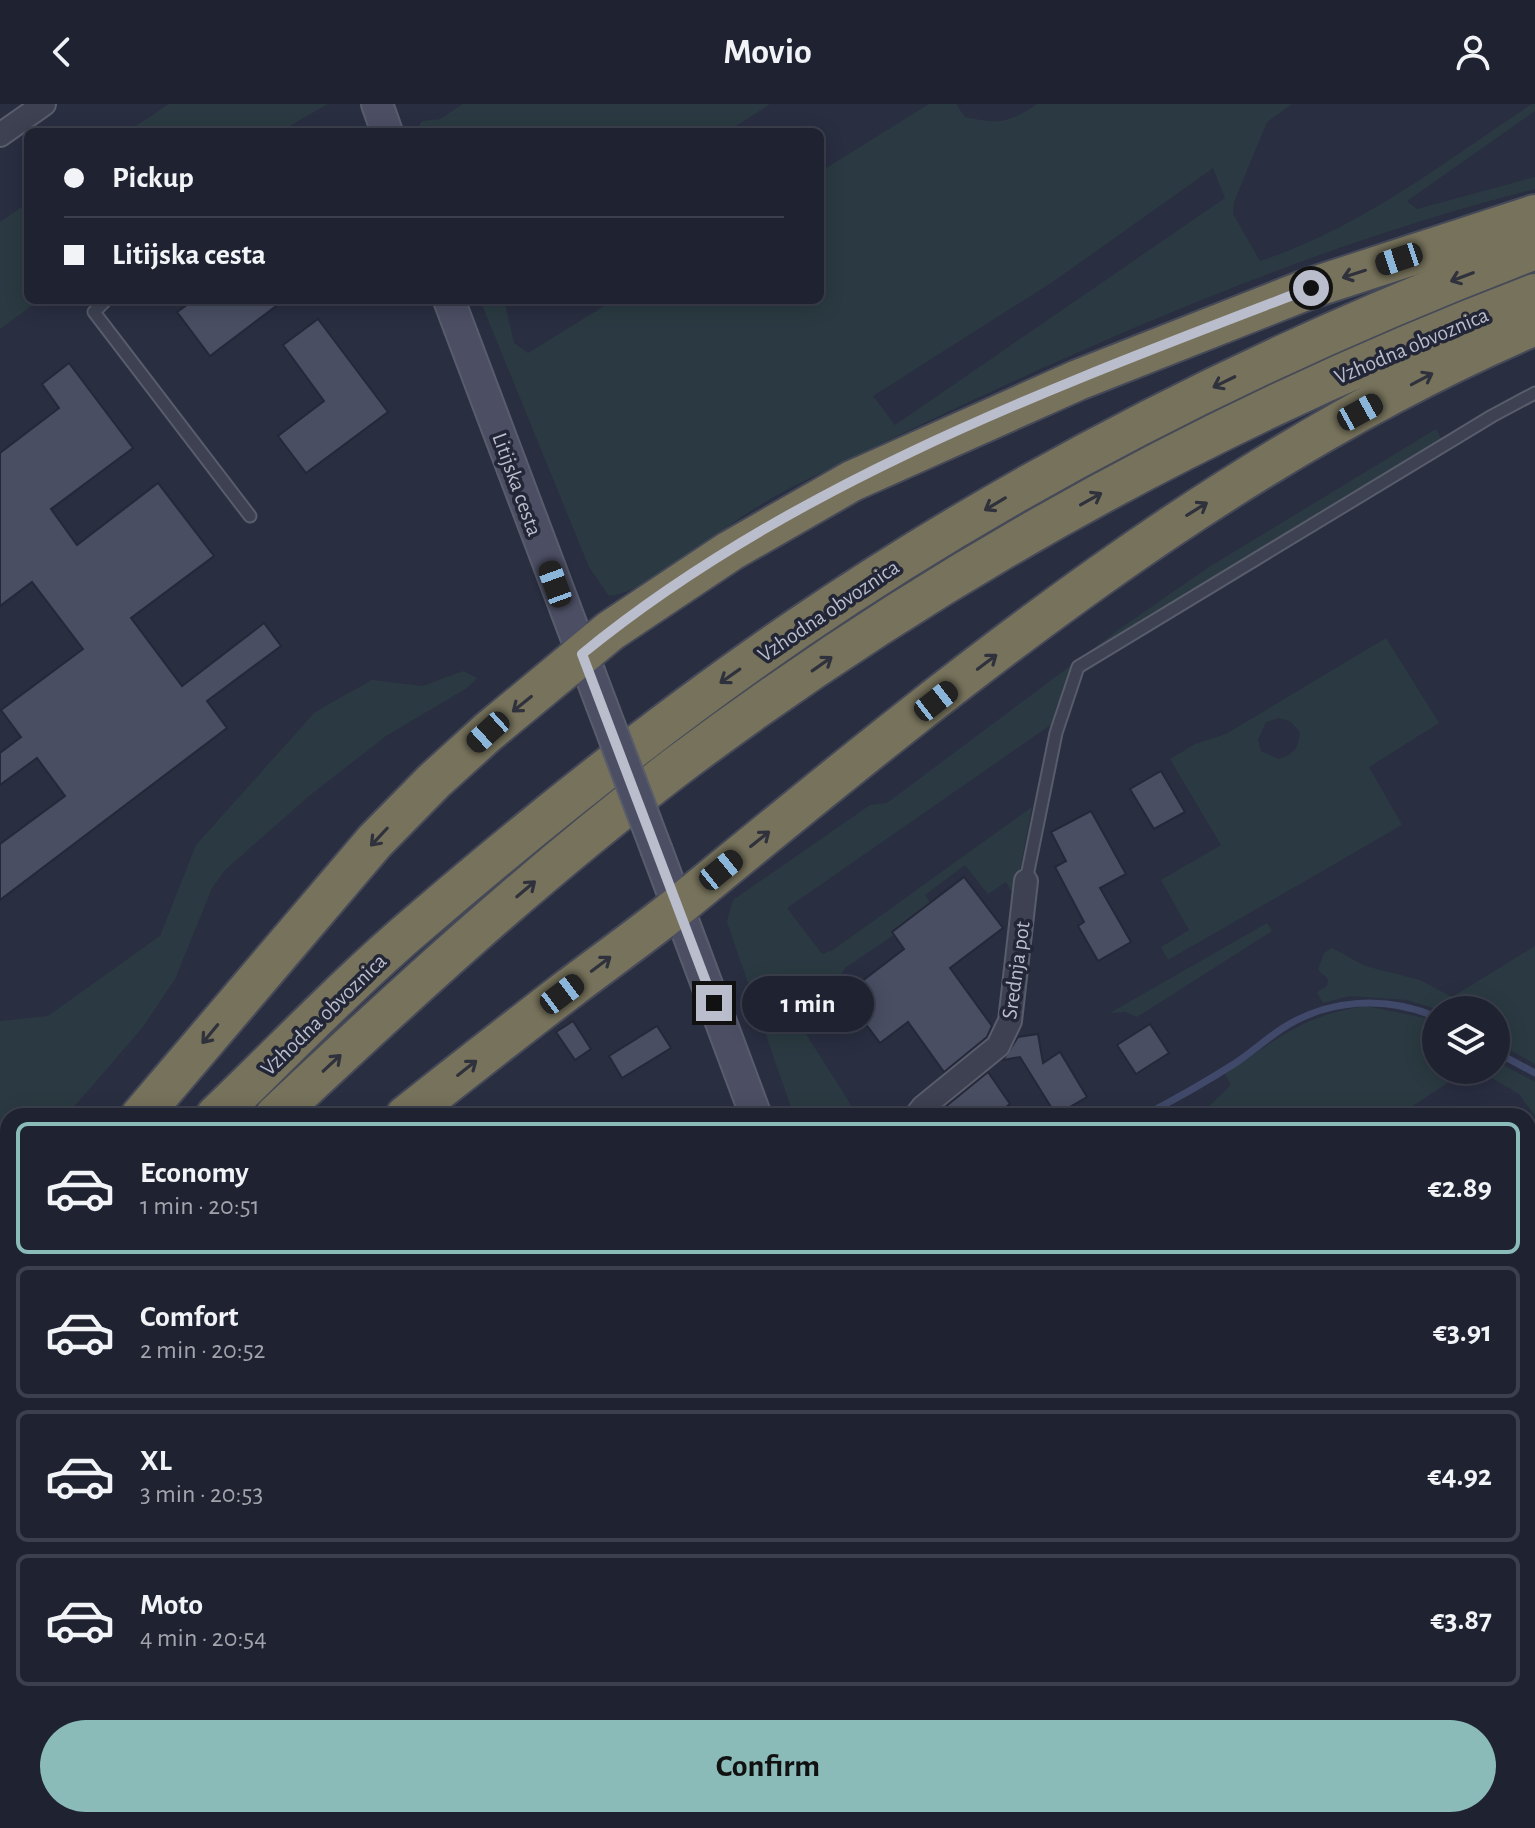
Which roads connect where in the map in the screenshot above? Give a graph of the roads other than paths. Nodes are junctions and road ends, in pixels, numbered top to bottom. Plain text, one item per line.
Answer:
1 (44, 104) edge
2 (0, 135) edge
3 (1535, 215) edge
4 (1535, 249) edge
5 (1535, 294) edge
6 (102, 304) edge
7 (451, 304) edge
8 (1535, 325) edge
9 (1535, 393) edge
10 (250, 516) dead end
11 (582, 654) junction
12 (1026, 881) joint
13 (678, 906) junction
14 (148, 1108) edge
15 (224, 1108) edge
16 (284, 1108) edge
17 (416, 1108) edge
18 (753, 1108) edge
19 (922, 1108) edge

1 - 2 street
3 -> 11 highway
4 -> 15 highway, Vzhodna obvoznica
16 -> 5 highway, Vzhodna obvoznica
6 - 10 lane
7 - 11 main road, Litijska cesta
13 -> 8 highway
9 - 12 lane
11 - 13 main road, Litijska cesta, bridge
11 -> 14 highway
12 - 19 street, Srednja pot
17 -> 13 highway
13 - 18 main road, Litijska cesta

